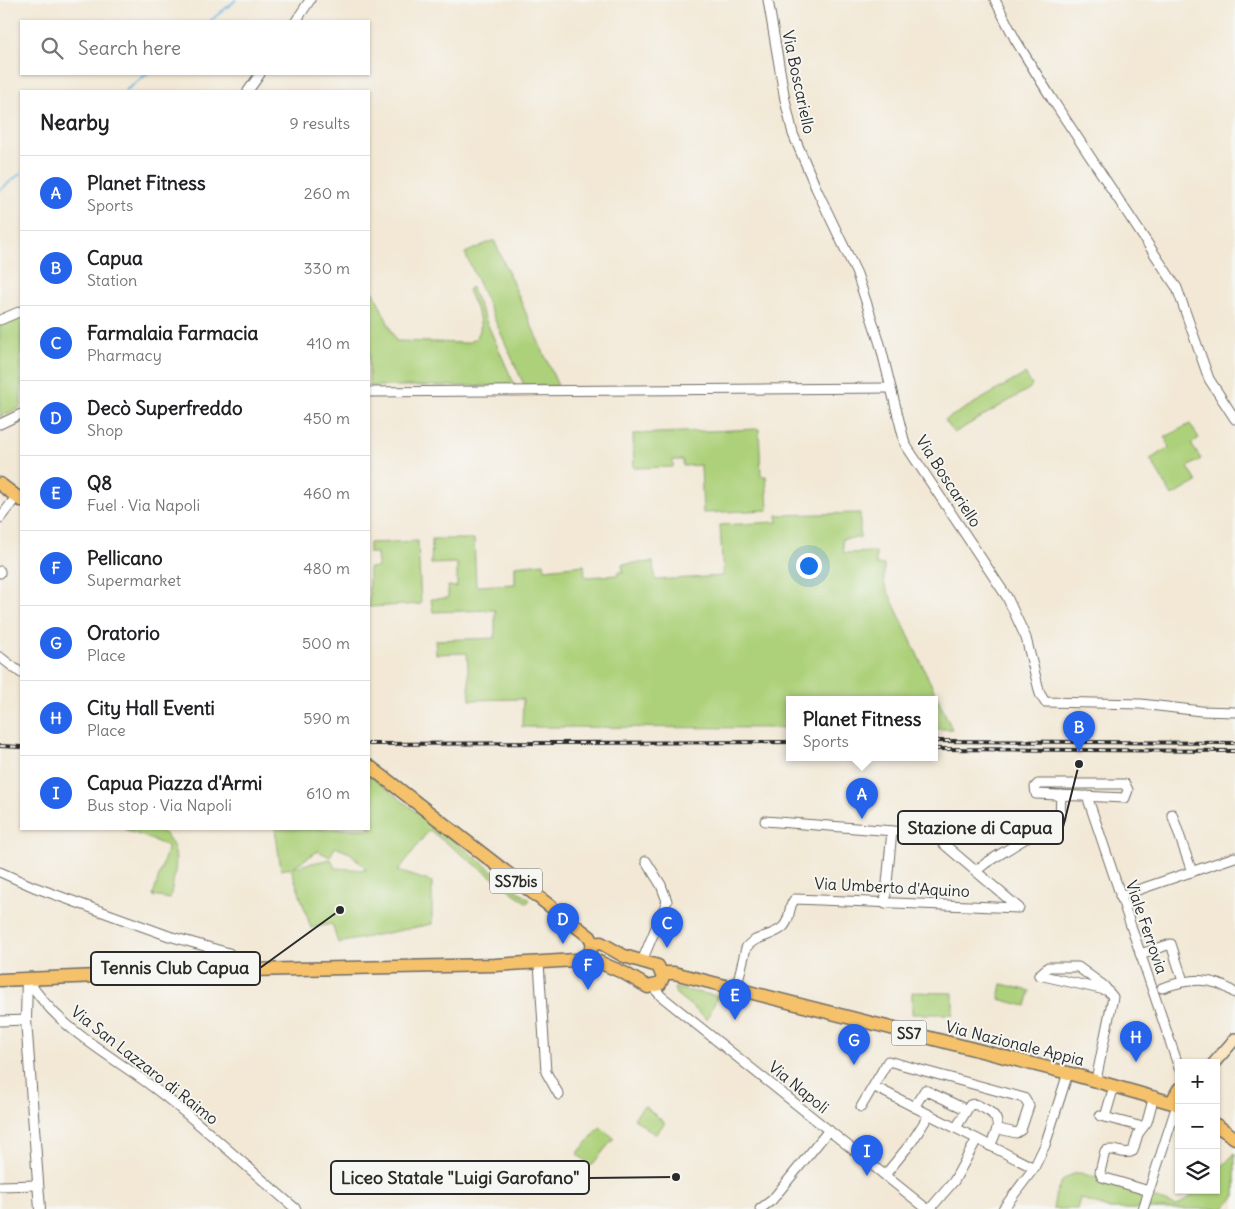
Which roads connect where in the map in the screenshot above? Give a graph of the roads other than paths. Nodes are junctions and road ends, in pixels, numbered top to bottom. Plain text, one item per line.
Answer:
1 (310, 0) edge
2 (768, 0) edge
3 (996, 0) edge
4 (297, 20) edge
5 (259, 75) edge
6 (249, 90) edge
7 (20, 311) edge
8 (0, 320) edge
9 (891, 388) junction
10 (370, 392) edge
11 (20, 414) edge
12 (1235, 419) edge
13 (0, 424) edge
14 (0, 484) edge
15 (19, 498) edge
16 (0, 518) edge
17 (0, 657) edge
18 (20, 672) edge
19 (1235, 712) edge
20 (370, 767) edge
21 (1072, 784) junction
22 (1095, 784) junction
23 (1066, 795) junction
24 (1091, 796) junction
25 (1172, 814) dead end
26 (765, 821) dead end
27 (892, 831) junction
28 (1235, 857) edge
29 (646, 861) dead end
30 (976, 872) junction
31 (1192, 872) junction
32 (3, 874) edge
33 (0, 883) edge
34 (1120, 896) junction
35 (885, 904) junction
36 (594, 944) junction
37 (1140, 954) junction
38 (592, 959) junction
39 (642, 961) junction
40 (539, 963) junction
41 (247, 970) junction
42 (661, 973) junction
43 (26, 978) junction
44 (0, 980) edge
45 (1183, 981) junction
46 (653, 987) junction
47 (1162, 988) dead end
48 (736, 989) junction
49 (1105, 990) junction
50 (1235, 993) edge
51 (26, 1020) junction
52 (0, 1021) edge
53 (1235, 1039) edge
54 (1176, 1059) edge
55 (1218, 1059) edge
56 (1068, 1073) junction
57 (1096, 1080) junction
58 (1114, 1086) junction
59 (875, 1087) junction
60 (560, 1095) dead end
61 (1155, 1097) junction
62 (1175, 1099) edge
63 (1175, 1104) edge
64 (861, 1107) dead end
65 (914, 1107) junction
66 (965, 1109) junction
67 (929, 1114) junction
68 (1143, 1127) junction
69 (956, 1128) junction
70 (1220, 1128) edge
71 (999, 1129) junction
72 (829, 1130) junction
73 (1235, 1138) edge
74 (976, 1139) junction
75 (990, 1146) junction
76 (1034, 1168) junction
77 (885, 1175) junction
78 (38, 1185) junction
79 (0, 1186) edge
80 (1148, 1193) junction
81 (40, 1209) edge
82 (296, 1209) edge
83 (760, 1209) edge
84 (929, 1209) edge
85 (1003, 1209) edge
86 (1143, 1209) edge

1 - 4 street
2 - 9 street, Via Boscariello
3 - 12 street
5 - 6 street
7 - 8 street
9 - 10 street
9 - 19 street, Via Boscariello
11 - 13 street
14 - 15 main road
15 - 16 street
17 - 18 street
20 - 36 main road, SS7bis
21 - 22 street
21 - 23 street
21 - 23 street
22 - 24 street, Viale Ferrovia
22 - 24 street
23 - 24 street
23 - 30 street
24 - 34 street, Viale Ferrovia
25 - 31 street
26 - 27 street
27 - 30 street
27 - 35 street
28 - 31 street
29 - 39 street
30 - 35 street, Via Umberto d'Aquino
31 - 34 street
32 - 33 street
32 - 41 street
34 - 37 street, Viale Ferrovia
35 - 48 street, Via Umberto d'Aquino
36 - 38 main road
36 - 39 main road, Via Nazionale Appia / SS7
37 - 45 street
37 - 54 street, Viale Ferrovia
38 - 40 main road
38 - 46 main road
39 - 42 main road, Via Nazionale Appia / SS7
40 - 41 main road
40 - 60 street
41 - 43 main road
42 - 46 main road
42 - 48 main road, Via Nazionale Appia / SS7
43 - 44 main road
43 - 51 street
43 - 82 street, Via San Lazzaro di Raimo
45 - 47 street
45 - 50 street
46 - 72 street, Via Napoli
48 - 56 main road, Via Nazionale Appia / SS7
49 - 49 street
49 - 57 street
51 - 52 street
51 - 78 street
53 - 55 main road
56 - 57 main road, Via Nazionale Appia / SS7
56 - 76 street
57 - 58 main road, Via Nazionale Appia / SS7
58 - 61 main road, Via Nazionale Appia / SS7
58 - 68 street
59 - 64 street
59 - 65 street
59 - 71 street
61 - 62 main road, Via Nazionale Appia / SS7
61 - 68 street
63 - 80 street
65 - 66 street
65 - 67 street
66 - 69 street
66 - 71 street
67 - 69 street
67 - 77 street
68 - 80 street
69 - 74 street
70 - 73 main road
71 - 75 street
72 - 77 street, Via Napoli
72 - 83 street
74 - 75 street
74 - 84 street
75 - 76 street
76 - 85 street
77 - 84 street, Via Napoli
78 - 79 street
78 - 81 street
80 - 86 street

